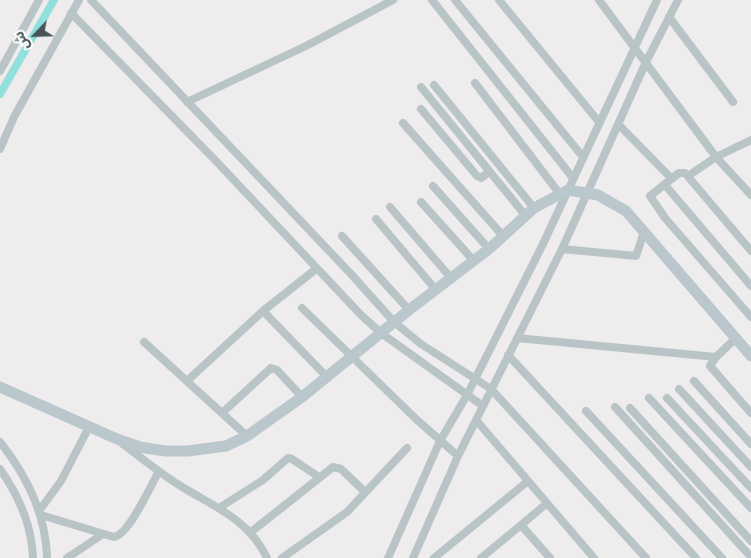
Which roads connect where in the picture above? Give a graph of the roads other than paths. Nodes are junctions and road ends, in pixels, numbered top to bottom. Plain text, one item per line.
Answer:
1 (39, 0) edge
2 (78, 0) edge
3 (90, 0) edge
4 (393, 0) edge
5 (432, 0) edge
6 (455, 0) edge
7 (499, 0) edge
8 (599, 0) edge
9 (657, 0) edge
10 (678, 0) edge
11 (71, 13) junction
12 (669, 17) junction
13 (634, 48) junction
14 (646, 62) junction
15 (0, 71) edge
16 (475, 83) dead end
17 (434, 85) dead end
18 (421, 87) dead end
19 (609, 101) junction
20 (187, 102) junction
21 (733, 102) dead end
22 (421, 109) dead end
23 (624, 109) junction
24 (599, 122) junction
25 (403, 123) dead end
26 (618, 124) junction
27 (749, 144) edge
28 (0, 149) edge
29 (583, 157) junction
30 (716, 157) junction
31 (489, 172) junction
32 (688, 176) junction
33 (573, 178) junction
34 (672, 179) junction
35 (665, 185) junction
36 (433, 186) dead end
37 (587, 191) junction
38 (564, 192) junction
39 (751, 195) edge
40 (422, 202) dead end
41 (390, 207) dead end
42 (529, 211) junction
43 (376, 219) dead end
44 (644, 232) junction
45 (342, 236) dead end
46 (502, 236) junction
47 (489, 249) junction
48 (562, 249) junction
49 (751, 250) edge
50 (474, 261) junction
51 (316, 269) junction
52 (451, 278) junction
53 (751, 286) edge
54 (436, 290) junction
55 (302, 308) dead end
56 (409, 310) junction
57 (263, 311) junction
58 (751, 317) edge
59 (394, 322) junction
60 (381, 333) junction
61 (517, 338) junction
62 (736, 338) junction
63 (144, 342) dead end
64 (508, 355) junction
65 (716, 356) junction
66 (751, 356) edge
67 (352, 357) junction
68 (475, 376) junction
69 (327, 377) junction
70 (187, 381) junction
71 (694, 381) dead end
72 (0, 387) edge
73 (491, 389) junction
74 (679, 389) dead end
75 (466, 396) junction
76 (302, 397) junction
77 (649, 398) dead end
78 (667, 398) dead end
79 (483, 406) junction
80 (615, 407) dead end
81 (630, 408) dead end
82 (586, 411) dead end
83 (222, 413) junction
84 (751, 413) edge
85 (476, 420) junction
86 (89, 427) junction
87 (247, 436) junction
88 (117, 439) junction
89 (440, 441) junction
90 (0, 442) edge
91 (751, 444) edge
92 (407, 448) dead end
93 (458, 456) junction
94 (751, 468) edge
95 (0, 469) edge
96 (159, 471) junction
97 (319, 477) junction
98 (528, 481) junction
99 (751, 488) edge
100 (365, 492) junction
101 (546, 504) junction
102 (219, 508) junction
103 (751, 508) edge
104 (40, 513) junction
105 (521, 525) junction
106 (251, 532) junction
107 (103, 534) junction
108 (751, 541) edge
109 (751, 557) edge
110 (33, 558) edge
111 (47, 558) edge
112 (67, 558) edge
113 (267, 558) edge
114 (282, 558) edge
115 (388, 558) edge
116 (413, 558) edge
117 (434, 558) edge
118 (481, 558) edge
119 (550, 558) edge
120 (594, 558) edge
121 (646, 558) edge
122 (696, 558) edge
123 (722, 558) edge

1 - 15 street
2 - 11 street
3 - 20 street
4 - 20 street
5 - 33 street
6 - 29 street
7 - 24 street
8 - 13 street
9 - 13 street
10 - 12 street
11 - 28 street
11 - 51 street
12 - 14 street
12 - 21 street
13 - 14 street
13 - 19 street
14 - 23 street
14 - 30 street
16 - 38 street
17 - 42 street
18 - 31 street
19 - 23 street
19 - 24 street
20 - 59 street
22 - 31 street
23 - 26 street
24 - 29 street
25 - 46 street
26 - 34 street
26 - 37 street
27 - 30 street
29 - 33 street
30 - 32 street
30 - 39 street
31 - 42 street
32 - 34 street
32 - 49 street
33 - 38 street
34 - 35 street
35 - 53 street
35 - 58 street
36 - 47 street
37 - 38 street
37 - 44 street
37 - 48 street
38 - 42 street
38 - 68 street
40 - 50 street
41 - 52 street
42 - 46 street
43 - 54 street
44 - 48 street
44 - 62 street
45 - 56 street
46 - 47 street
47 - 50 street
48 - 61 street
50 - 52 street
51 - 57 street
51 - 60 street
52 - 54 street
54 - 56 street
55 - 67 street
56 - 59 street
57 - 69 street
57 - 70 street
59 - 60 street
59 - 68 street
60 - 67 street
60 - 75 street
61 - 64 street
61 - 65 street
62 - 65 street
62 - 66 street
63 - 70 street
64 - 73 street
64 - 122 street
65 - 84 street
67 - 69 street
67 - 89 street
68 - 73 street
68 - 75 street
69 - 76 street
70 - 83 street
71 - 91 street
72 - 86 street
73 - 79 street
73 - 121 street
74 - 94 street
75 - 79 street
75 - 89 street
76 - 83 street
76 - 87 street
77 - 103 street
78 - 99 street
79 - 85 street
80 - 109 street
81 - 108 street
82 - 123 street
83 - 87 street
85 - 93 street
85 - 98 street
86 - 88 street
86 - 104 street
87 - 88 street
88 - 96 street
89 - 93 street
89 - 115 street
90 - 104 street
92 - 100 street
93 - 116 street
95 - 110 street
96 - 102 street
96 - 107 street
97 - 100 street
97 - 102 street
97 - 106 street
98 - 101 street
98 - 117 street
100 - 114 street
101 - 105 street
101 - 120 street
102 - 106 street
104 - 107 street
104 - 111 street
105 - 118 street
105 - 119 street
106 - 113 street
107 - 112 street

